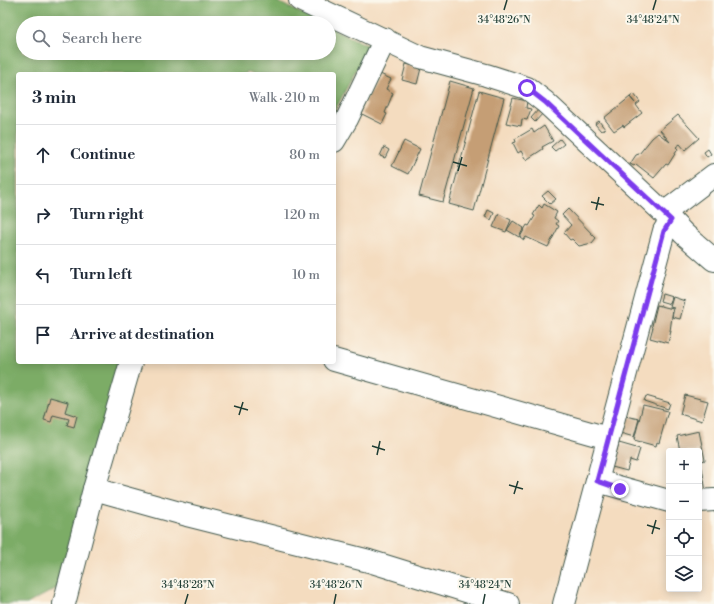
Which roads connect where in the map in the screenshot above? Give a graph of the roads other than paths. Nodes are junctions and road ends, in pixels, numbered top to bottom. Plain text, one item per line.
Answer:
1 (300, 0) edge
2 (335, 16) edge
3 (336, 17) edge
4 (385, 39) junction
5 (336, 138) edge
6 (714, 175) edge
7 (668, 216) junction
8 (714, 260) edge
9 (336, 361) edge
10 (130, 364) edge
11 (608, 438) junction
12 (597, 481) junction
13 (94, 489) junction
14 (666, 500) edge
15 (714, 500) edge
16 (702, 501) edge
17 (64, 604) edge
18 (508, 604) edge
19 (564, 604) edge

1 - 2 street
3 - 4 street
4 - 5 street
4 - 7 street
6 - 7 street
7 - 8 street
7 - 11 street
9 - 11 street
10 - 13 street
11 - 12 street
12 - 14 street
12 - 19 street
13 - 17 street
13 - 18 street
15 - 16 street

